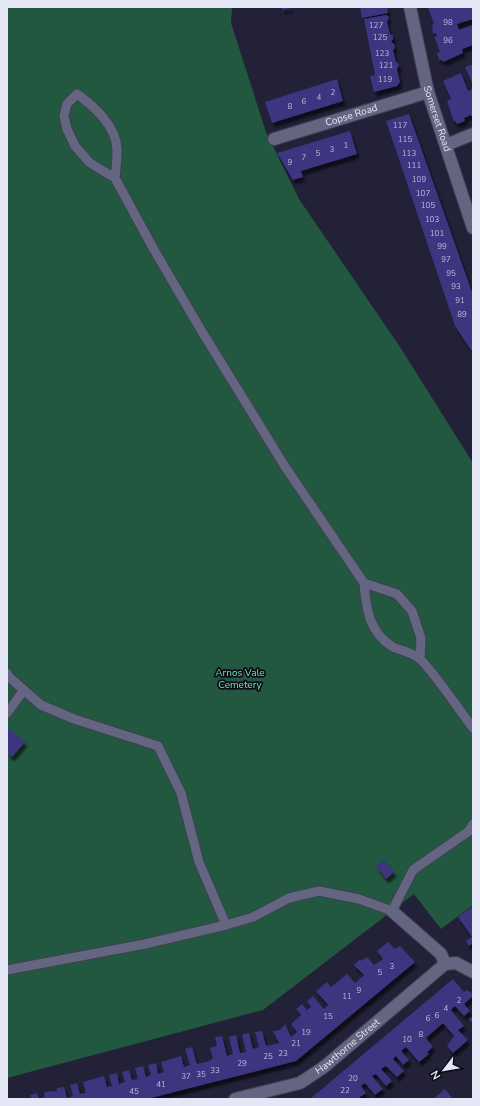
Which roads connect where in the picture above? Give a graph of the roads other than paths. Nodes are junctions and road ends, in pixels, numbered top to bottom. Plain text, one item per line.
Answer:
1 (410, 7) edge
2 (428, 92) junction
3 (473, 134) edge
4 (274, 139) dead end
5 (446, 145) junction
6 (115, 178) junction
7 (473, 228) edge
8 (364, 583) junction
9 (420, 659) junction
10 (7, 673) edge
11 (24, 690) junction
12 (7, 713) edge
13 (473, 728) edge
14 (473, 824) edge
15 (392, 911) junction
16 (226, 925) junction
17 (445, 964) junction
18 (7, 970) edge
19 (473, 972) edge
20 (235, 1099) edge

1 - 2 street, Somerset Road
2 - 4 street, Copse Road
2 - 5 street, Somerset Road
3 - 5 street
5 - 7 street, Somerset Road
6 - 6 lane
6 - 8 lane
8 - 9 lane
8 - 9 lane
9 - 13 lane
10 - 11 lane
11 - 12 lane
11 - 16 lane
14 - 15 lane
15 - 16 lane
15 - 17 street
16 - 18 lane
17 - 19 street
17 - 20 street, Hawthorne Street

